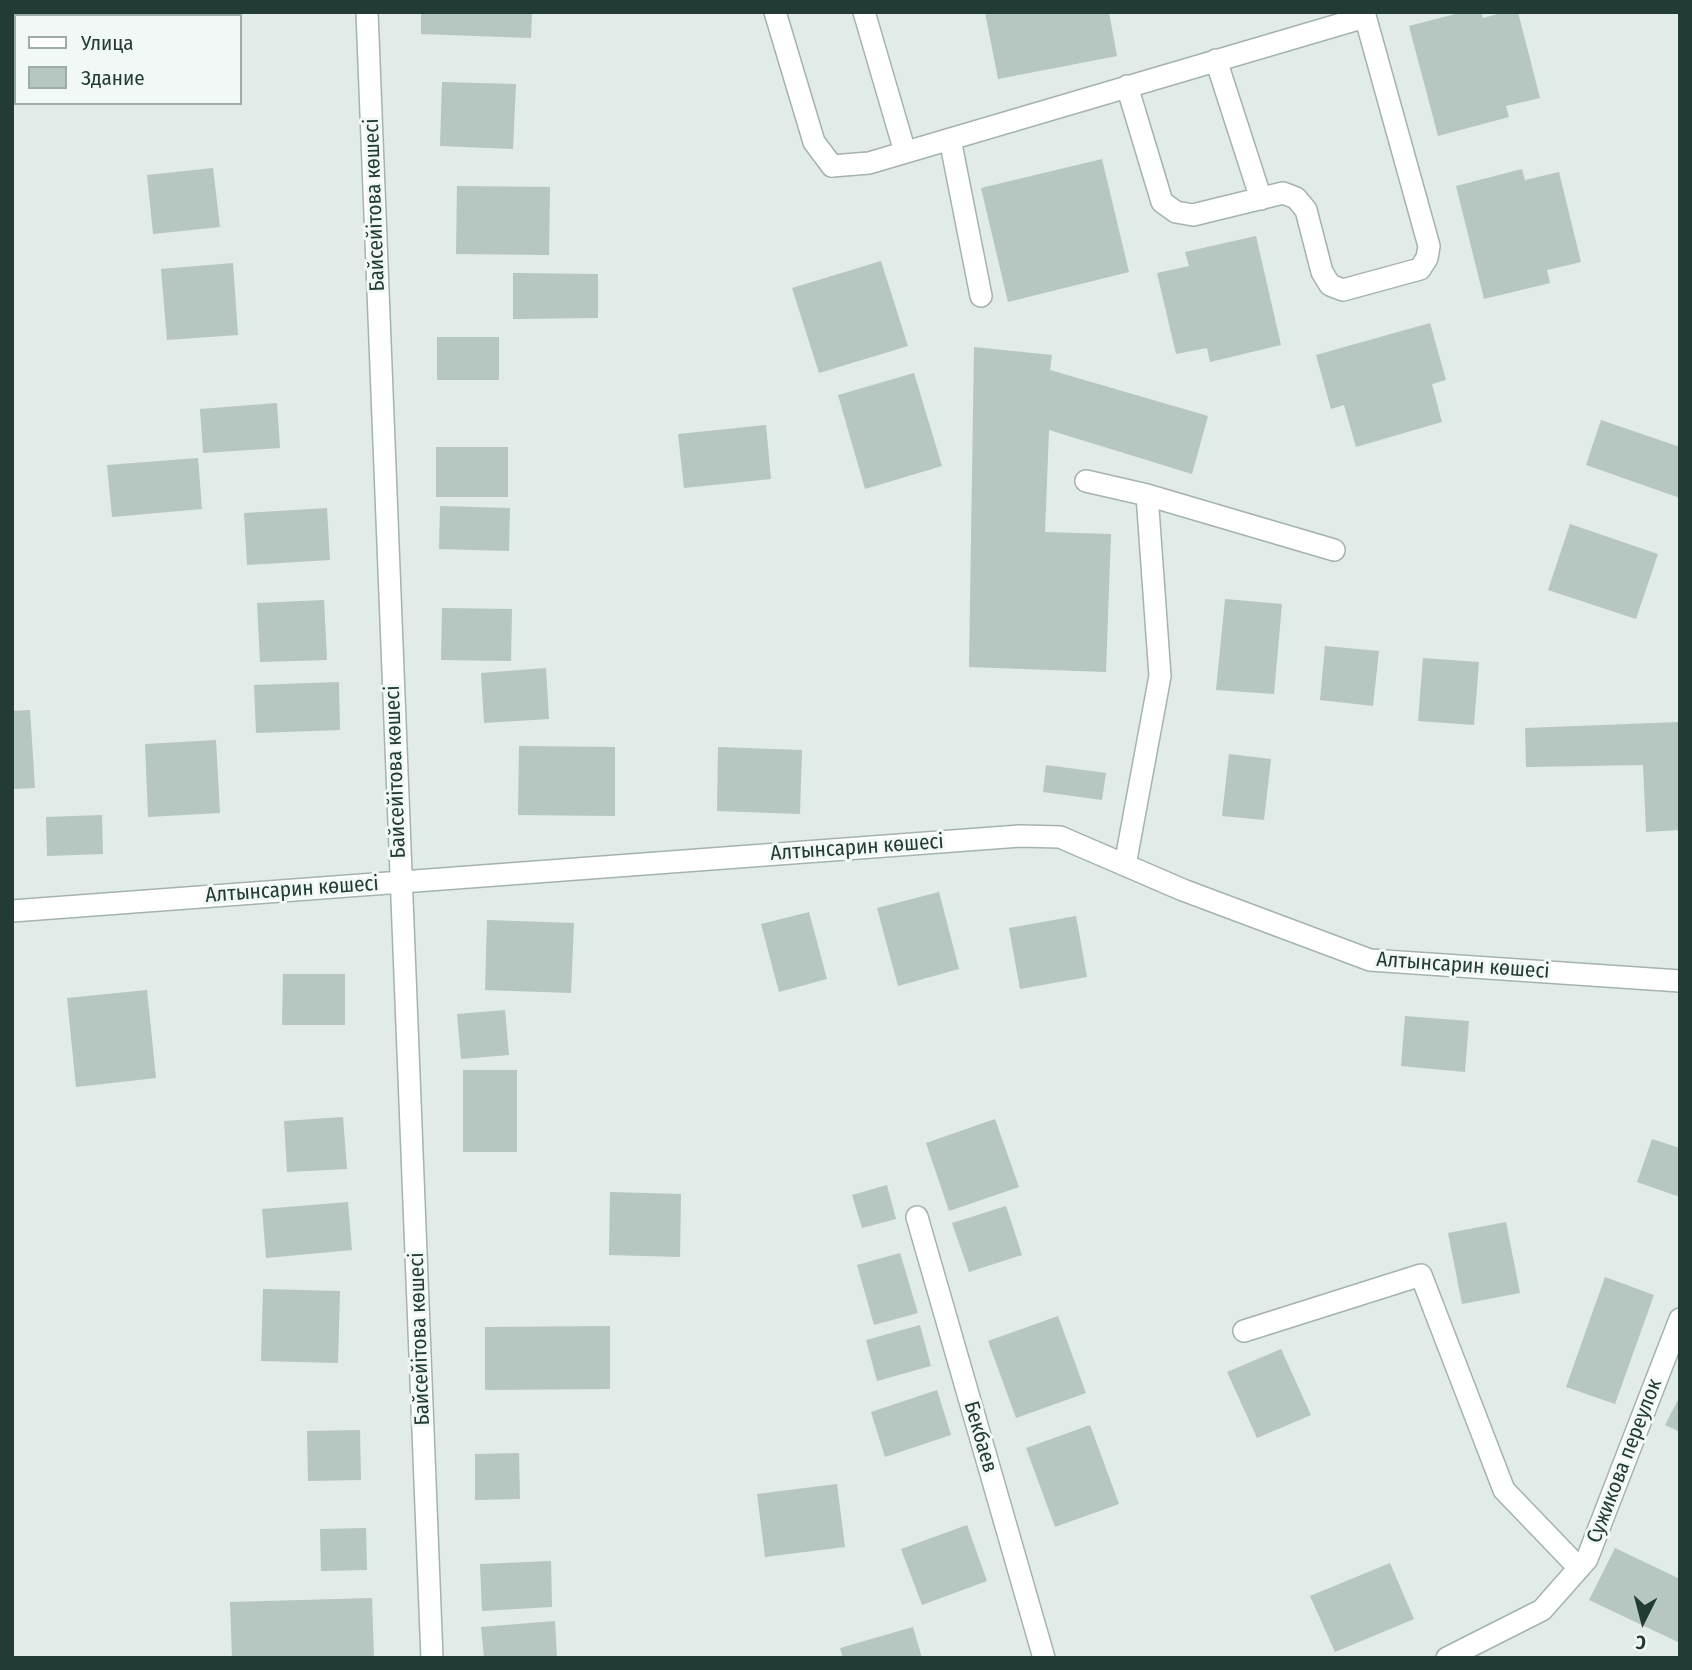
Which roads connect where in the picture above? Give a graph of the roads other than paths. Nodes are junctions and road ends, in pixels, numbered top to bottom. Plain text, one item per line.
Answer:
1 (368, 12) edge
2 (775, 12) edge
3 (864, 12) edge
4 (1365, 15) edge
5 (1216, 61) junction
6 (1127, 86) junction
7 (950, 139) junction
8 (905, 152) junction
9 (1261, 199) junction
10 (981, 296) dead end
11 (1086, 481) dead end
12 (1147, 495) junction
13 (1334, 550) dead end
14 (1125, 865) junction
15 (400, 882) junction
16 (12, 911) edge
17 (1680, 981) edge
18 (917, 1217) dead end
19 (1680, 1319) edge
20 (1244, 1331) dead end
21 (1579, 1568) junction
22 (432, 1658) edge
23 (1044, 1658) edge
24 (1447, 1658) edge

1 - 15 street, Байсейітова көшесі
2 - 8 street
3 - 8 street
4 - 5 street
4 - 9 street
5 - 6 street
5 - 9 street
6 - 7 street
6 - 9 street
7 - 8 street
7 - 10 street
11 - 12 street
12 - 13 street
12 - 14 street
14 - 15 street, Алтынсарин көшесі
14 - 17 street, Алтынсарин көшесі
15 - 16 street, Алтынсарин көшесі
15 - 22 street, Байсейітова көшесі
18 - 23 street, Бекбаев
19 - 21 street, Сужикова переулок
20 - 21 street
21 - 24 street, Сужикова переулок

